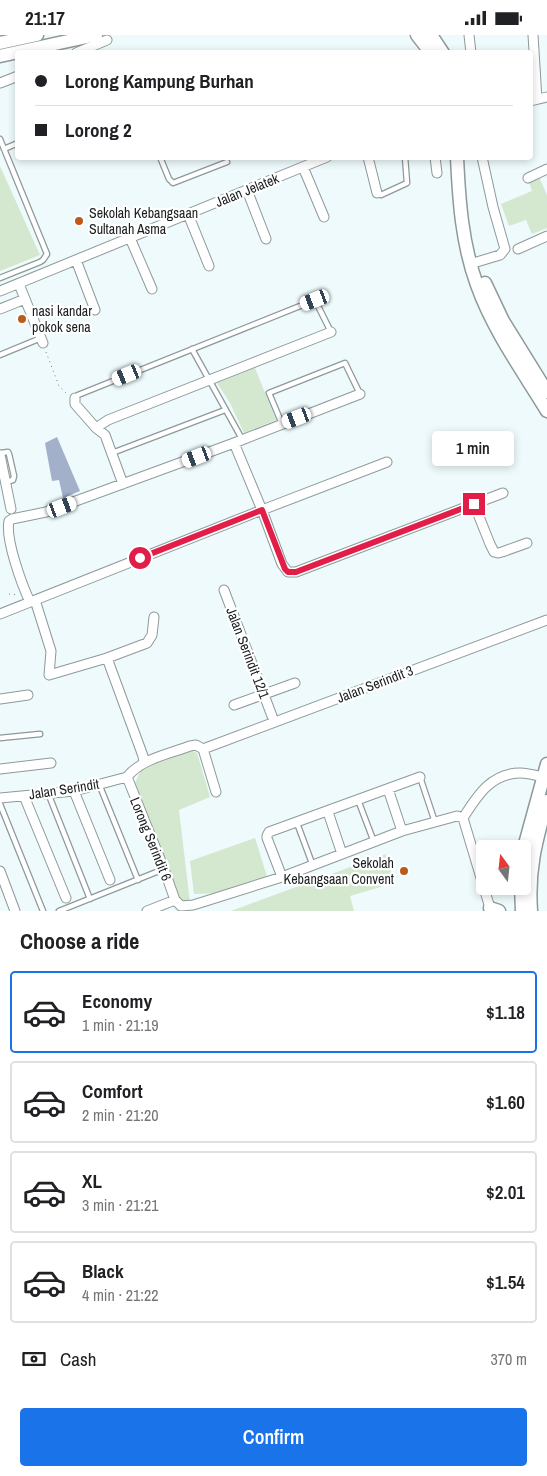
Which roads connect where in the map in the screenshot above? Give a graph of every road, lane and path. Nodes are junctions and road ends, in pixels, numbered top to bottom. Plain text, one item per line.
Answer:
1 (37, 35) edge
2 (418, 35) edge
3 (431, 35) edge
4 (469, 35) edge
5 (533, 35) edge
6 (102, 37) edge
7 (0, 43) edge
8 (32, 50) edge
9 (81, 50) edge
10 (429, 50) edge
11 (441, 50) edge
12 (471, 50) edge
13 (15, 53) edge
14 (0, 56) edge
15 (15, 77) edge
16 (0, 83) edge
17 (547, 97) edge
18 (534, 100) edge
19 (0, 139) edge
20 (15, 144) edge
21 (4, 149) junction
22 (161, 160) edge
23 (320, 160) edge
24 (369, 160) edge
25 (405, 160) edge
26 (435, 160) edge
27 (457, 160) edge
28 (465, 160) edge
29 (483, 160) edge
30 (227, 162) dead end
31 (303, 167) junction
32 (547, 169) edge
33 (437, 173) dead end
34 (528, 178) dead end
35 (247, 190) junction
36 (377, 193) joint
37 (188, 214) junction
38 (324, 217) dead end
39 (547, 236) edge
40 (130, 238) junction
41 (266, 239) dead end
42 (518, 249) dead end
43 (76, 260) junction
44 (474, 263) junction
45 (209, 266) dead end
46 (0, 277) edge
47 (19, 284) junction
48 (152, 289) dead end
49 (0, 291) edge
50 (25, 299) junction
51 (0, 309) edge
52 (95, 310) dead end
53 (332, 331) joint
54 (42, 340) junction
55 (192, 349) junction
56 (0, 355) edge
57 (210, 380) junction
58 (547, 392) edge
59 (360, 394) joint
60 (75, 398) junction
61 (225, 410) junction
62 (547, 411) edge
63 (282, 424) junction
64 (96, 428) junction
65 (241, 440) junction
66 (112, 453) junction
67 (0, 454) edge
68 (387, 462) dead end
69 (1, 468) edge
70 (5, 482) junction
71 (123, 484) junction
72 (503, 493) dead end
73 (474, 504) junction
74 (11, 509) dead end
75 (262, 510) junction
76 (527, 543) dead end
77 (224, 590) dead end
78 (32, 601) junction
79 (0, 615) edge
80 (154, 617) dead end
81 (547, 620) edge
82 (106, 658) junction
83 (295, 683) dead end
84 (28, 695) dead end
85 (263, 695) junction
86 (0, 699) edge
87 (234, 705) dead end
88 (301, 705) dead end
89 (272, 717) junction
90 (40, 734) dead end
91 (0, 738) edge
92 (200, 747) junction
93 (51, 763) dead end
94 (144, 763) junction
95 (547, 764) edge
96 (0, 769) edge
97 (127, 777) junction
98 (420, 777) joint
99 (545, 778) edge
100 (99, 784) junction
101 (388, 789) junction
102 (74, 791) junction
103 (216, 792) dead end
104 (48, 793) junction
105 (24, 796) junction
106 (0, 798) edge
107 (358, 800) junction
108 (547, 801) edge
109 (0, 804) edge
110 (328, 811) junction
111 (463, 817) junction
112 (435, 822) junction
113 (297, 823) junction
114 (402, 831) junction
115 (527, 840) edge
116 (374, 842) junction
117 (342, 854) junction
118 (312, 865) junction
119 (164, 869) junction
120 (0, 871) edge
121 (282, 877) junction
122 (110, 880) dead end
123 (138, 880) junction
124 (521, 895) edge
125 (66, 897) dead end
126 (90, 899) junction
127 (175, 901) junction
128 (495, 909) edge
129 (15, 911) edge
130 (43, 911) edge
131 (59, 911) edge
132 (147, 911) edge
133 (522, 911) edge
134 (531, 911) edge

1 - 7 main road
2 - 10 main road
3 - 11 main road
4 - 12 street
5 - 18 street
6 - 8 main road
6 - 9 street
13 - 14 main road
15 - 16 street
17 - 18 street
19 - 21 lane
20 - 21 lane
21 - 46 lane
22 - 30 lane
23 - 31 street, Jalan Jelatek
24 - 36 street
25 - 36 lane
26 - 33 street
27 - 44 main road
28 - 44 main road
29 - 44 street
31 - 35 street, Jalan Jelatek
31 - 38 street
32 - 34 street
35 - 37 street, Jalan Jelatek
35 - 41 street
37 - 40 street, Jalan Jelatek
37 - 45 street
39 - 42 street
40 - 43 street, Jalan Jelatek
40 - 48 street
43 - 47 street, Jalan Jelatek
43 - 52 street
44 - 58 main road
44 - 62 main road
47 - 49 street, Jalan Jelatek
47 - 50 street
50 - 51 street
50 - 54 street
53 - 55 lane
53 - 57 street
54 - 56 lane
54 - 60 path
55 - 57 lane
55 - 60 lane
57 - 61 lane
57 - 64 street
59 - 63 street
59 - 63 lane
60 - 64 street
61 - 65 lane
61 - 66 lane
63 - 65 street
64 - 66 street
65 - 71 street
65 - 75 street
66 - 71 street
67 - 69 street
67 - 70 lane
68 - 75 street
69 - 70 street
70 - 74 street
71 - 78 street
72 - 73 street
73 - 75 street
73 - 76 street
75 - 78 street
77 - 85 street, Jalan Serindit 12/1
78 - 79 street
78 - 82 street
80 - 82 street
81 - 92 street, Jalan Serindit 3
82 - 94 street
83 - 85 street
84 - 86 street
85 - 87 street
85 - 89 street, Jalan Serindit 12/1
88 - 89 street
89 - 92 street
90 - 91 lane
92 - 94 street
92 - 103 street
93 - 96 street
94 - 97 street
95 - 99 main road
97 - 100 street, Jalan Serindit
97 - 119 street, Lorong Serindit 6
98 - 101 street
98 - 112 lane
99 - 111 street
99 - 115 main road
100 - 102 street, Jalan Serindit
100 - 123 lane
101 - 107 street
101 - 114 street
102 - 104 street, Jalan Serindit
102 - 122 street
104 - 105 street, Jalan Serindit
104 - 126 lane
105 - 106 street, Jalan Serindit
105 - 125 street
107 - 110 street
107 - 116 lane
108 - 134 main road
109 - 130 lane
110 - 113 street
110 - 117 street
111 - 112 street
111 - 128 street
112 - 114 street
113 - 118 lane
113 - 121 street
114 - 116 street
116 - 117 street
117 - 118 street
118 - 121 street
119 - 123 lane
119 - 127 street, Lorong Serindit 6
120 - 129 street
121 - 127 street
123 - 126 lane
124 - 133 main road
126 - 131 lane
127 - 132 street

